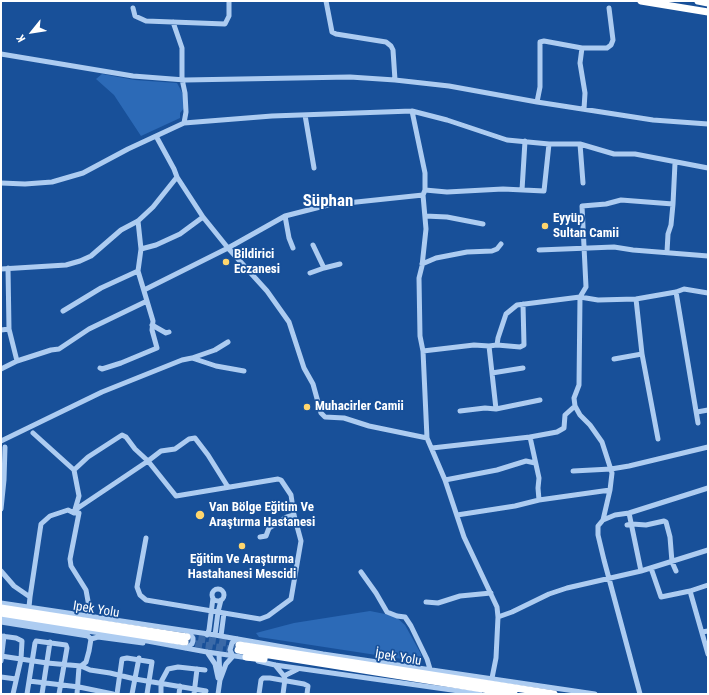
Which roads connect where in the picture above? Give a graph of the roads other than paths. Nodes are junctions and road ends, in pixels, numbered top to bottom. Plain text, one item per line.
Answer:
1 (229, 1) edge
2 (326, 1) edge
3 (641, 1) edge
4 (698, 1) edge
5 (708, 3) edge
6 (133, 8) dead end
7 (610, 8) dead end
8 (708, 12) edge
9 (173, 22) junction
10 (582, 48) junction
11 (1, 54) edge
12 (182, 79) junction
13 (395, 80) junction
14 (537, 102) junction
15 (584, 109) junction
16 (412, 111) junction
17 (305, 115) junction
18 (184, 123) junction
19 (708, 124) edge
20 (156, 136) junction
21 (525, 141) junction
22 (549, 144) junction
23 (580, 144) junction
24 (675, 163) junction
25 (314, 168) dead end
26 (708, 168) edge
27 (177, 177) junction
28 (1, 183) edge
29 (583, 183) dead end
30 (522, 190) junction
31 (424, 192) junction
32 (673, 204) junction
33 (285, 216) junction
34 (425, 216) junction
35 (203, 217) junction
36 (138, 220) junction
37 (483, 224) dead end
38 (501, 244) dead end
39 (313, 246) dead end
40 (228, 248) junction
41 (294, 248) dead end
42 (141, 249) junction
43 (585, 249) junction
44 (539, 250) dead end
45 (667, 252) junction
46 (708, 256) edge
47 (340, 264) dead end
48 (422, 264) junction
49 (8, 268) junction
50 (324, 268) junction
51 (1, 269) edge
52 (138, 271) junction
53 (310, 273) dead end
54 (144, 290) junction
55 (676, 292) junction
56 (708, 293) edge
57 (580, 297) junction
58 (636, 299) junction
59 (147, 301) junction
60 (524, 304) junction
61 (63, 311) dead end
62 (152, 325) junction
63 (9, 329) junction
64 (1, 330) edge
65 (169, 332) dead end
66 (228, 342) dead end
67 (497, 345) junction
68 (489, 346) junction
69 (424, 351) junction
70 (642, 354) junction
71 (192, 358) junction
72 (614, 359) dead end
73 (17, 361) junction
74 (100, 368) dead end
75 (523, 368) dead end
76 (1, 369) edge
77 (244, 371) dead end
78 (492, 373) junction
79 (540, 400) dead end
80 (575, 406) junction
81 (496, 409) junction
82 (708, 410) edge
83 (460, 411) dead end
84 (697, 412) junction
85 (698, 423) dead end
86 (33, 433) dead end
87 (530, 437) junction
88 (428, 438) junction
89 (658, 439) dead end
90 (1, 441) edge
91 (5, 447) dead end
92 (708, 447) edge
93 (432, 448) junction
94 (148, 461) junction
95 (535, 462) junction
96 (611, 469) junction
97 (74, 470) junction
98 (574, 471) dead end
99 (445, 480) junction
100 (228, 487) junction
101 (708, 488) edge
102 (610, 490) junction
103 (539, 500) junction
104 (1, 509) edge
105 (74, 512) junction
106 (629, 513) junction
107 (294, 515) junction
108 (457, 515) junction
109 (603, 520) junction
110 (629, 525) junction
111 (260, 536) dead end
112 (146, 538) dead end
113 (708, 550) edge
114 (672, 562) junction
115 (650, 568) junction
116 (1, 571) edge
117 (641, 571) junction
118 (676, 571) dead end
119 (361, 572) dead end
120 (609, 578) junction
121 (708, 585) edge
122 (690, 591) junction
123 (491, 593) junction
124 (30, 597) junction
125 (213, 598) junction
126 (221, 600) junction
127 (426, 602) dead end
128 (1, 603) edge
129 (29, 607) junction
130 (1, 608) edge
131 (215, 611) junction
132 (1, 613) edge
133 (224, 613) junction
134 (1, 617) edge
135 (89, 617) junction
136 (498, 617) junction
137 (1, 622) edge
138 (708, 631) edge
139 (702, 632) junction
140 (207, 635) junction
141 (3, 636) edge
142 (218, 636) junction
143 (91, 639) junction
144 (187, 640) junction
145 (50, 642) junction
146 (159, 644) junction
147 (237, 648) junction
148 (207, 652) junction
149 (219, 654) junction
150 (708, 654) edge
151 (246, 657) junction
152 (1, 658) edge
153 (21, 659) junction
154 (139, 659) junction
155 (32, 661) junction
156 (47, 663) junction
157 (64, 665) junction
158 (275, 665) junction
159 (80, 666) junction
160 (298, 668) junction
161 (197, 669) junction
162 (430, 669) junction
163 (205, 670) dead end
164 (120, 676) junction
165 (1, 677) edge
166 (406, 677) junction
167 (285, 678) junction
168 (492, 678) junction
169 (16, 679) junction
170 (135, 679) junction
171 (220, 680) junction
172 (29, 681) junction
173 (149, 681) junction
174 (161, 682) junction
175 (44, 683) junction
176 (60, 685) junction
177 (180, 686) junction
178 (79, 687) junction
179 (219, 687) junction
180 (194, 691) edge
181 (206, 691) dead end
182 (101, 693) edge
183 (13, 694) edge
184 (27, 694) edge
185 (42, 694) edge
186 (59, 694) edge
187 (77, 694) edge
188 (113, 694) edge
189 (117, 694) edge
190 (132, 694) edge
191 (148, 694) edge
192 (161, 694) edge
193 (179, 694) edge
194 (218, 694) edge
195 (258, 694) edge
196 (283, 694) edge
197 (307, 694) edge
198 (480, 694) edge
199 (514, 694) edge
200 (554, 694) edge
201 (594, 694) edge
202 (640, 694) edge

1 - 9 street
2 - 13 street
3 - 8 highway
4 - 5 highway
6 - 9 street
7 - 10 street
9 - 12 street
10 - 14 street
10 - 15 street
11 - 12 street
12 - 13 street
12 - 18 street
13 - 14 street
14 - 15 street
15 - 19 street
16 - 17 street
16 - 21 street
16 - 31 street
17 - 18 street
17 - 25 street
18 - 20 street
20 - 27 street
20 - 28 street
21 - 22 street
21 - 30 street
22 - 23 street
22 - 30 street
23 - 24 street
23 - 29 street
24 - 26 street
24 - 32 street
27 - 35 street
27 - 36 street
30 - 31 street
31 - 33 street
31 - 34 street
32 - 43 street
32 - 45 street
33 - 40 street
33 - 41 street
34 - 37 street
34 - 48 street
35 - 40 street
35 - 42 street
36 - 42 street
36 - 49 street
38 - 48 street
39 - 50 street
40 - 54 street
40 - 88 street
42 - 52 street
43 - 44 street
43 - 45 street
43 - 57 street
45 - 46 street
47 - 50 street
48 - 69 street
49 - 51 street
49 - 63 street
50 - 53 street
52 - 54 street
52 - 61 street
54 - 59 street
55 - 56 street
55 - 58 street
55 - 84 street
57 - 58 street
57 - 60 street
57 - 80 street
58 - 70 street
59 - 62 street
59 - 73 street
60 - 67 street
60 - 67 street
62 - 65 street
62 - 74 street
63 - 64 street
63 - 73 street
66 - 71 street
67 - 68 street
68 - 69 street
68 - 78 street
69 - 88 street
70 - 72 street
70 - 89 street
71 - 77 street
71 - 90 street
73 - 76 street
75 - 78 street
78 - 81 street
79 - 81 street
80 - 87 street
80 - 96 street
81 - 83 street
82 - 84 street
84 - 85 street
86 - 97 street
87 - 93 street
87 - 95 street
88 - 93 street
91 - 104 street
92 - 96 street
93 - 99 street
94 - 97 street
94 - 100 street
94 - 100 street
94 - 105 street
95 - 99 street
95 - 103 street
96 - 98 street
96 - 102 street
97 - 105 street
99 - 108 street
100 - 107 street
101 - 106 street
102 - 103 street
102 - 109 street
103 - 108 street
105 - 124 street
105 - 135 street
106 - 109 street
106 - 110 street
107 - 111 street
107 - 133 street
108 - 123 street
109 - 120 street
110 - 114 street
110 - 117 street
112 - 131 street
113 - 114 street
114 - 115 street
114 - 118 street
115 - 117 street
115 - 122 street
116 - 124 street
117 - 120 street
119 - 162 street
120 - 136 street
120 - 202 street
121 - 122 street
122 - 139 street
123 - 127 street
123 - 136 street
124 - 129 street
125 - 126 street
125 - 126 street
125 - 131 street
126 - 131 street
128 - 129 street
129 - 135 street
130 - 144 highway, Ipek Yolu
131 - 133 street
131 - 140 street
131 - 142 street
132 - 144 highway, Ipek Yolu
133 - 142 street
134 - 146 street
135 - 144 street
136 - 168 street
137 - 143 street
138 - 139 street
139 - 150 street
140 - 142 street
140 - 144 street
141 - 152 street
141 - 153 street
142 - 147 street
143 - 146 street
143 - 159 street
144 - 146 street
144 - 148 street
145 - 155 street
145 - 156 street
145 - 157 street
147 - 149 street
147 - 151 street
147 - 162 street
147 - 166 highway, İpek Yolu
147 - 171 street
147 - 200 highway, İpek Yolu
148 - 149 street
148 - 179 street
149 - 171 street
151 - 158 street
151 - 166 highway
152 - 153 street
153 - 155 street
153 - 169 street
154 - 164 street
154 - 170 street
154 - 173 street
155 - 156 street
155 - 172 street
156 - 157 street
156 - 175 street
157 - 159 street
157 - 176 street
158 - 160 street
158 - 167 street
159 - 164 street
159 - 178 street
160 - 167 street
160 - 198 street
161 - 163 street
161 - 174 street
161 - 180 street
162 - 168 street
164 - 170 street
164 - 189 street
165 - 169 street
166 - 199 highway, İpek Yolu
167 - 195 street
167 - 196 street
167 - 197 street
168 - 201 street
169 - 183 street
170 - 173 street
170 - 190 street
171 - 179 street
172 - 175 street
172 - 184 street
173 - 174 street
173 - 191 street
174 - 177 street
174 - 192 street
175 - 176 street
175 - 185 street
176 - 178 street
176 - 186 street
177 - 180 street
177 - 193 street
178 - 182 street
178 - 187 street
179 - 194 street
180 - 181 street
182 - 188 street

